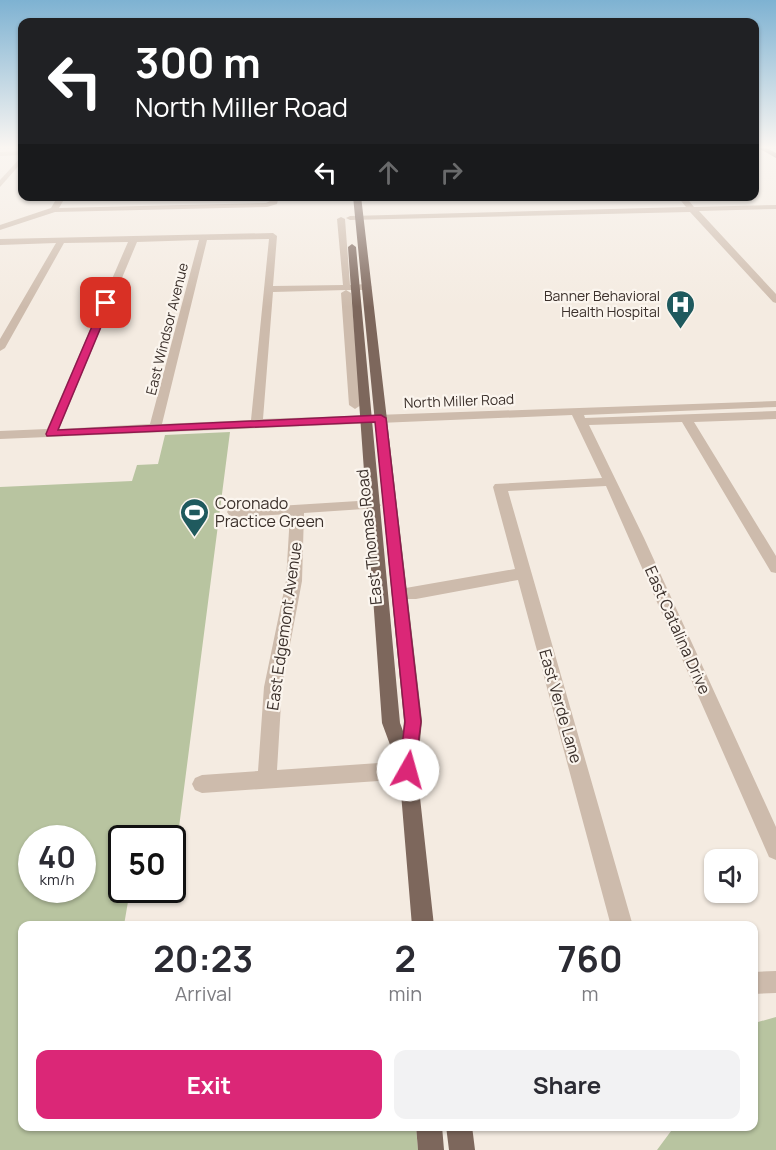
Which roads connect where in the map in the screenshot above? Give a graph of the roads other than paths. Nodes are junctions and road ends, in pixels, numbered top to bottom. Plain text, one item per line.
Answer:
1 (59, 201) edge
2 (251, 201) edge
3 (348, 201) edge
4 (355, 201) edge
5 (685, 201) edge
6 (776, 207) edge
7 (692, 209) junction
8 (54, 210) junction
9 (350, 219) junction
10 (0, 228) edge
11 (204, 236) junction
12 (134, 238) junction
13 (62, 240) junction
14 (0, 242) edge
15 (352, 286) junction
16 (763, 286) junction
17 (776, 286) edge
18 (270, 289) junction
19 (368, 299) junction
20 (776, 300) edge
21 (0, 348) edge
22 (358, 374) junction
23 (776, 404) edge
24 (355, 405) dead end
25 (776, 415) edge
26 (578, 417) junction
27 (374, 419) junction
28 (686, 419) junction
29 (257, 423) junction
30 (155, 428) junction
31 (51, 434) junction
32 (0, 435) edge
33 (609, 482) junction
34 (374, 505) junction
35 (297, 509) junction
36 (234, 512) dead end
37 (776, 568) edge
38 (524, 574) junction
39 (400, 595) junction
40 (408, 770) junction
41 (267, 780) junction
42 (202, 784) dead end
43 (776, 850) edge
44 (423, 921) edge
45 (621, 921) edge
46 (776, 982) edge
47 (758, 983) edge
48 (429, 1131) edge
49 (460, 1131) edge
50 (431, 1150) edge
51 (462, 1150) edge

1 - 8 street
2 - 8 street
3 - 9 main road, East Thomas Road
4 - 9 main road, East Thomas Road
5 - 7 street
6 - 7 street
7 - 9 street
7 - 16 street
8 - 10 street
9 - 15 main road, East Thomas Road
9 - 15 main road, East Thomas Road
11 - 12 street
11 - 18 street
11 - 30 street, East Windsor Avenue
12 - 13 street
12 - 31 street
13 - 14 street
13 - 21 street
15 - 18 street
15 - 19 street
15 - 19 main road, East Thomas Road
15 - 22 street, East Thomas Road
16 - 17 street
16 - 20 street
18 - 29 street
19 - 27 main road, East Thomas Road
22 - 24 street, East Thomas Road
22 - 27 main road, East Thomas Road
23 - 26 street, North Miller Road
25 - 28 street, North Miller Road
26 - 27 street, North Miller Road
26 - 28 street, North Miller Road
26 - 33 street, East Catalina Drive
27 - 29 street, North Miller Road
27 - 34 main road, East Thomas Road
27 - 39 main road, East Thomas Road
28 - 37 street
29 - 30 street, North Miller Road
30 - 31 street, North Miller Road
31 - 32 street, North Miller Road
33 - 38 street, East Verde Lane
33 - 43 street, East Catalina Drive
34 - 35 street
34 - 40 main road, East Thomas Road
35 - 36 street
35 - 41 street, East Edgemont Avenue
38 - 39 street
38 - 45 street, East Verde Lane
39 - 40 main road, East Thomas Road
40 - 41 street
40 - 44 main road, East Thomas Road
41 - 42 street
46 - 47 street
48 - 50 main road
49 - 51 main road

